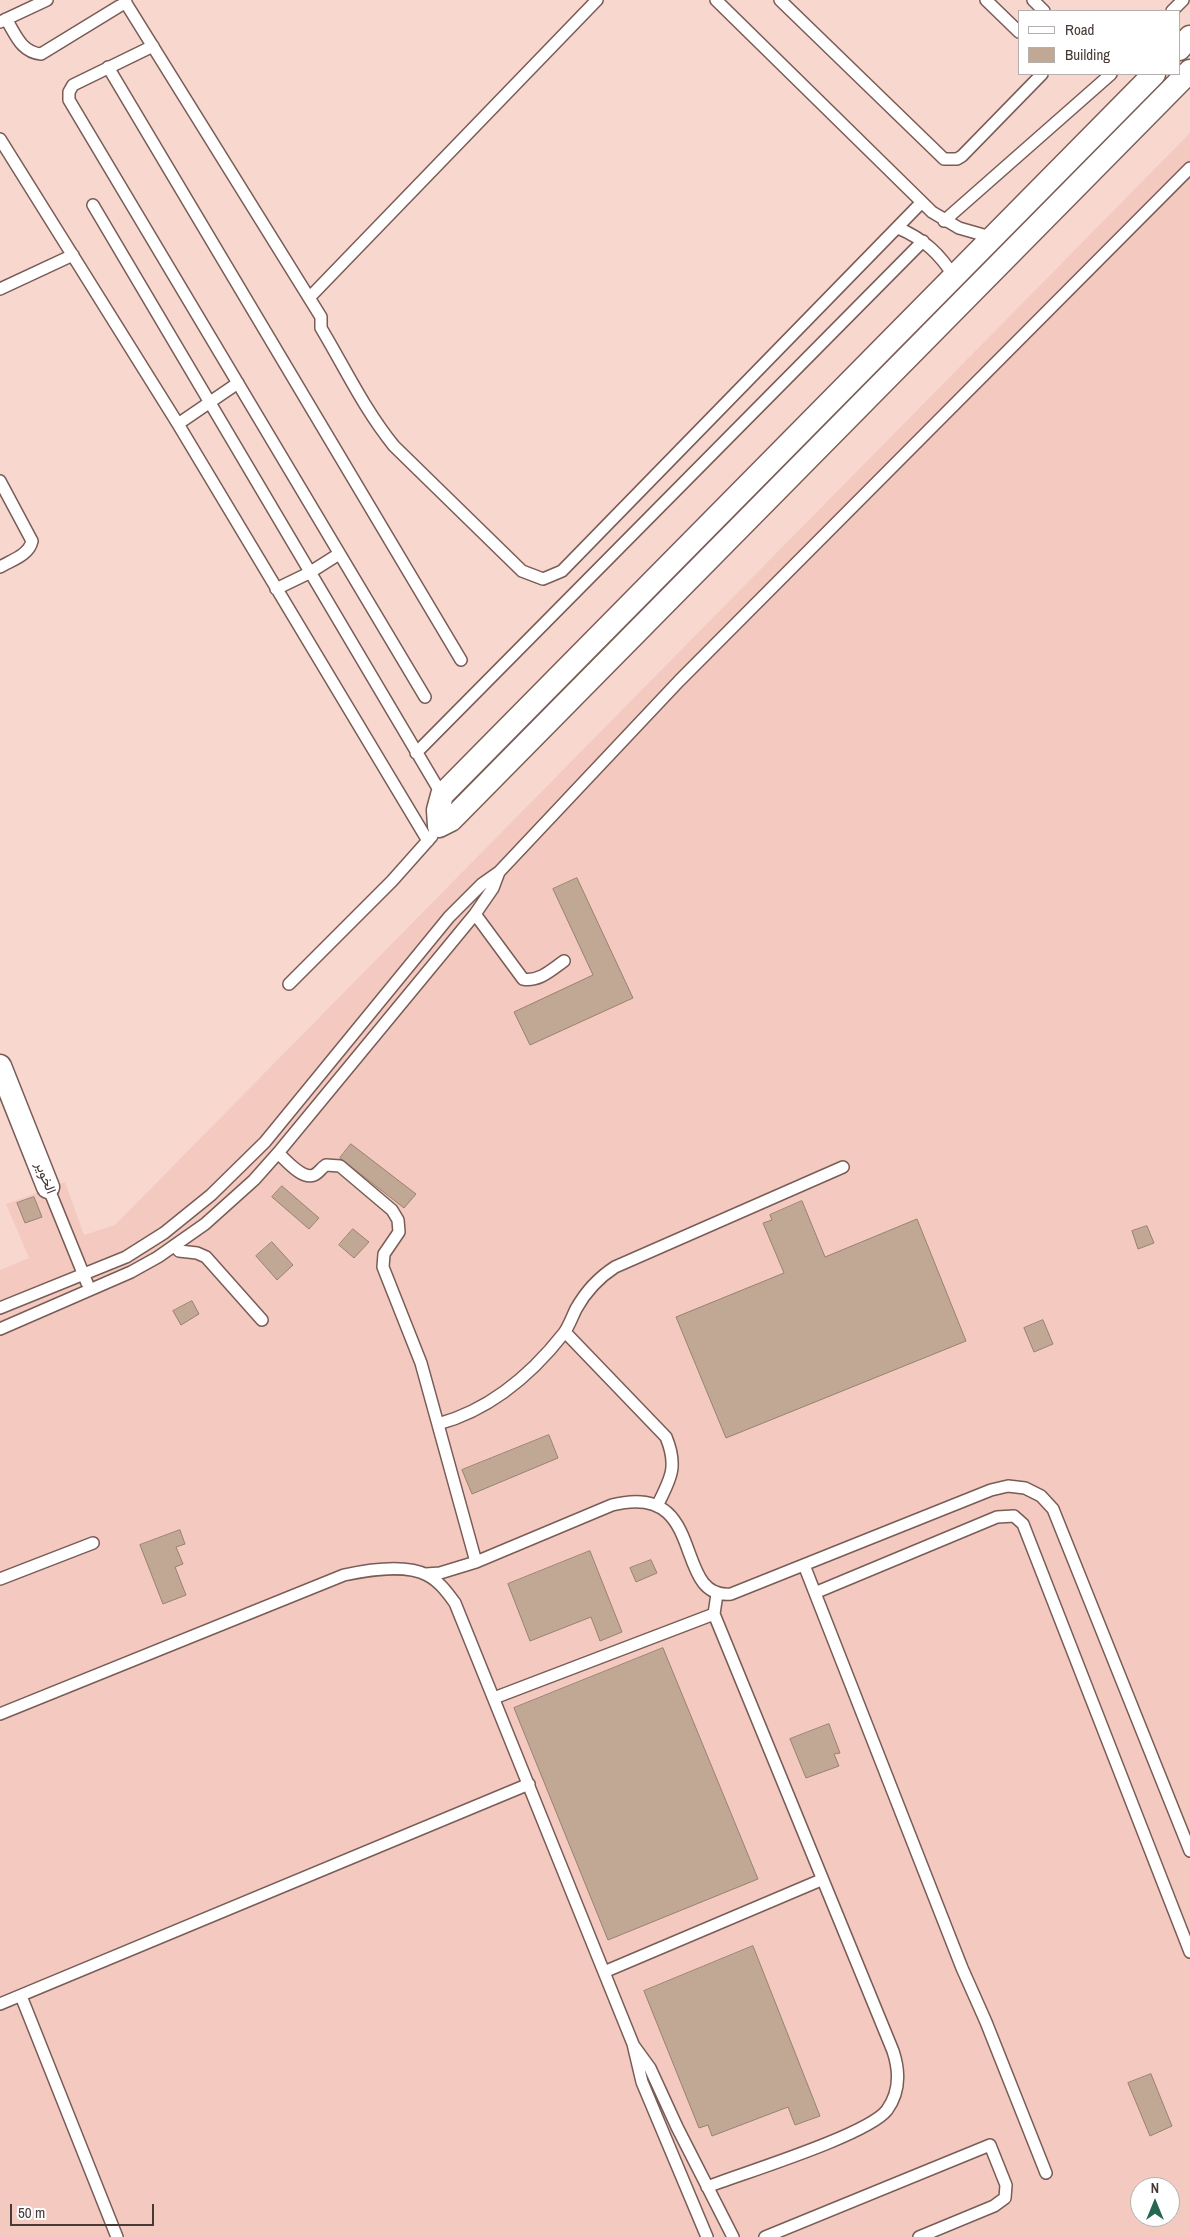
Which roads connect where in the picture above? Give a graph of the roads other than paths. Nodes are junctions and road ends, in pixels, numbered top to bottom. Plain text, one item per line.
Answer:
1 (48, 0) edge
2 (597, 0) edge
3 (716, 0) edge
4 (780, 0) edge
5 (986, 0) edge
6 (1033, 0) edge
7 (1183, 0) edge
8 (125, 1) edge
9 (1043, 10) edge
10 (1173, 10) edge
11 (3, 21) edge
12 (1018, 31) edge
13 (1190, 38) edge
14 (153, 46) junction
15 (1180, 48) edge
16 (108, 68) junction
17 (1190, 71) edge
18 (1041, 75) edge
19 (1108, 75) edge
20 (1153, 75) edge
21 (0, 139) edge
22 (1190, 168) edge
23 (921, 203) junction
24 (93, 205) dead end
25 (944, 220) junction
26 (898, 228) junction
27 (923, 241) junction
28 (988, 244) junction
29 (73, 255) junction
30 (999, 265) junction
31 (955, 278) junction
32 (0, 289) edge
33 (308, 298) junction
34 (238, 383) junction
35 (208, 404) junction
36 (178, 424) junction
37 (0, 481) edge
38 (339, 554) junction
39 (0, 567) edge
40 (309, 573) junction
41 (276, 589) junction
42 (461, 660) dead end
43 (425, 697) dead end
44 (416, 753) junction
45 (442, 796) junction
46 (433, 834) junction
47 (499, 872) junction
48 (475, 914) junction
49 (564, 961) dead end
50 (289, 984) dead end
51 (0, 1066) edge
52 (278, 1153) junction
53 (843, 1167) dead end
54 (48, 1187) joint
55 (174, 1246) junction
56 (84, 1276) junction
57 (90, 1289) junction
58 (0, 1308) edge
59 (262, 1320) dead end
60 (0, 1329) edge
61 (565, 1332) junction
62 (438, 1424) junction
63 (658, 1504) junction
64 (93, 1543) dead end
65 (476, 1562) junction
66 (804, 1565) junction
67 (426, 1574) junction
68 (0, 1579) edge
69 (816, 1592) junction
70 (717, 1594) junction
71 (714, 1614) junction
72 (494, 1698) junction
73 (0, 1714) edge
74 (529, 1784) junction
75 (1190, 1851) edge
76 (822, 1880) junction
77 (1190, 1952) edge
78 (604, 1972) junction
79 (21, 1996) junction
80 (0, 2004) edge
81 (633, 2044) junction
82 (1046, 2173) dead end
83 (707, 2186) junction
84 (118, 2237) edge
85 (707, 2237) edge
86 (733, 2237) edge
87 (765, 2237) edge
88 (919, 2237) edge

1 - 11 lane
2 - 33 lane
3 - 23 lane
4 - 18 lane
5 - 12 lane
6 - 9 lane
7 - 10 lane
8 - 11 lane
8 - 14 lane
13 - 15 street
14 - 16 lane
14 - 33 lane
16 - 34 lane
16 - 42 lane
17 - 30 street
19 - 25 lane
20 - 28 street
21 - 29 lane
22 - 47 lane
23 - 25 lane
23 - 26 lane
24 - 35 lane
25 - 28 lane
26 - 27 lane
26 - 33 lane
27 - 31 lane
27 - 44 lane
28 - 30 street
28 - 31 street
29 - 32 lane
29 - 36 lane
30 - 46 street
31 - 45 street
34 - 35 lane
34 - 38 lane
35 - 36 lane
35 - 40 lane
36 - 41 lane
37 - 39 lane
38 - 40 lane
38 - 43 lane
40 - 41 lane
40 - 44 lane
41 - 46 lane
44 - 45 lane
45 - 46 street
46 - 50 lane
47 - 48 lane
47 - 56 lane
48 - 49 lane
48 - 52 lane
51 - 54 street, الخوير
52 - 55 lane
52 - 62 lane
53 - 61 lane
54 - 56 lane, الخوير
55 - 57 lane
55 - 59 lane
56 - 57 lane, الخوير
56 - 58 lane
57 - 60 lane
61 - 62 lane
61 - 63 lane
62 - 65 lane
63 - 65 lane
63 - 70 lane
64 - 68 lane
65 - 67 lane
66 - 69 lane
66 - 70 lane
66 - 75 lane
67 - 72 lane
67 - 73 lane
69 - 77 lane
69 - 82 lane
70 - 71 lane
71 - 72 lane
71 - 76 lane
72 - 74 lane
74 - 78 lane
74 - 79 lane
76 - 78 lane
76 - 83 lane
78 - 81 lane
79 - 80 lane
79 - 84 lane
81 - 83 lane
81 - 85 lane
83 - 86 lane
87 - 88 lane

